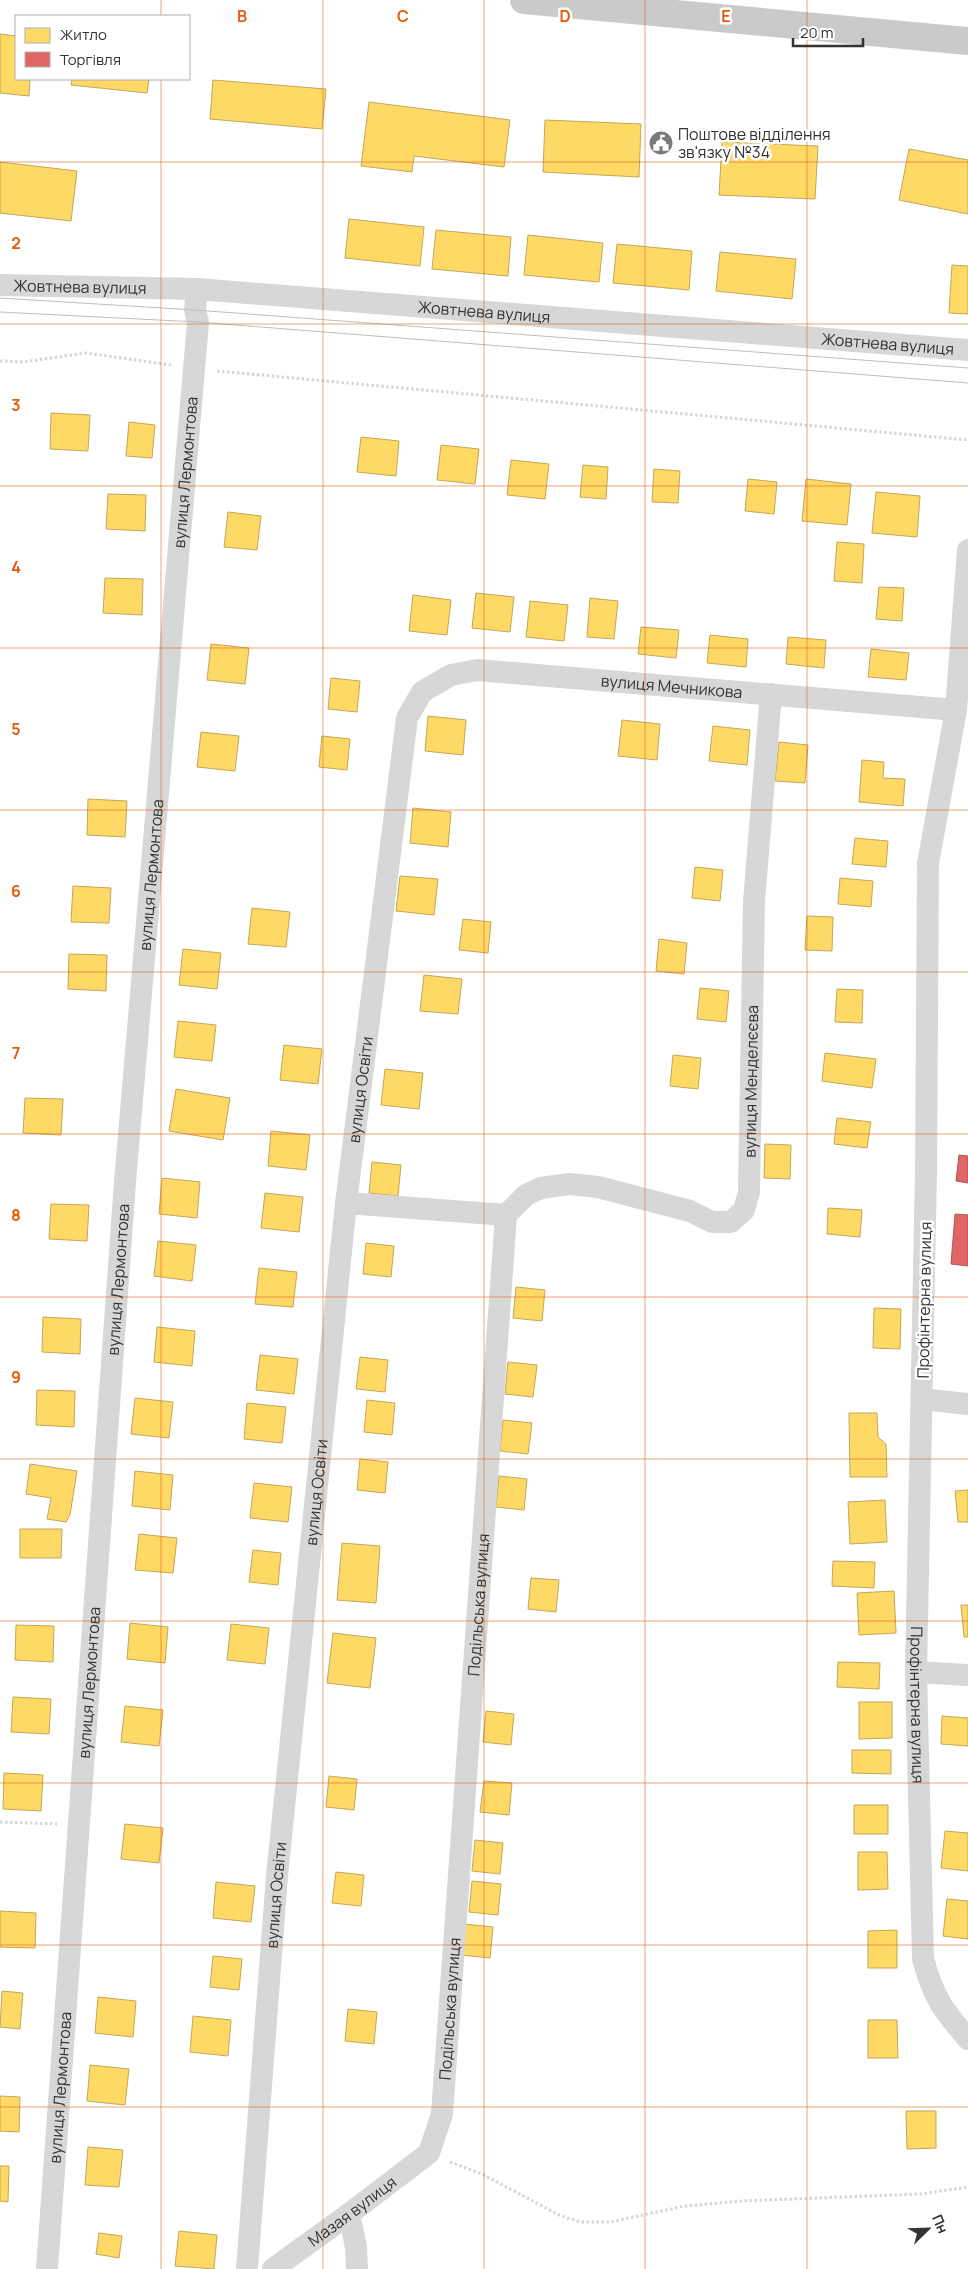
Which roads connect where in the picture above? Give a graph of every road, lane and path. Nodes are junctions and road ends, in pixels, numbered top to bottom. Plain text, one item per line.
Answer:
1 (524, 0) edge
2 (968, 41) edge
3 (0, 285) edge
4 (197, 289) junction
5 (968, 350) edge
6 (0, 361) edge
7 (194, 369) junction
8 (968, 440) edge
9 (968, 550) edge
10 (771, 694) junction
11 (956, 710) junction
12 (408, 718) joint
13 (346, 1203) junction
14 (506, 1215) junction
15 (922, 1399) junction
16 (968, 1404) edge
17 (916, 1672) junction
18 (968, 1675) edge
19 (0, 1822) edge
20 (77, 1825) junction
21 (968, 2039) edge
22 (428, 2153) junction
23 (968, 2187) edge
24 (349, 2214) junction
25 (47, 2269) edge
26 (246, 2269) edge
27 (274, 2269) edge
28 (357, 2269) edge

1 - 2 main road
3 - 4 street, Жовтнева вулиця
4 - 5 street, Жовтнева вулиця
4 - 7 street, вулиця Лермонтова
6 - 7 path
7 - 8 path
7 - 20 street, вулиця Лермонтова
9 - 11 street, Профінтерна вулиця
10 - 11 street, вулиця Мечникова
10 - 12 street, вулиця Мечникова
10 - 14 street, вулиця Менделєєва
11 - 15 street, Профінтерна вулиця
12 - 13 street, вулиця Освіти
13 - 14 street
13 - 26 street, вулиця Освіти
14 - 22 street, Подільська вулиця
15 - 16 street
15 - 17 street, Профінтерна вулиця
17 - 18 street
17 - 21 street, Профінтерна вулиця
19 - 20 path
20 - 25 street, вулиця Лермонтова
22 - 23 path
22 - 24 street, Мазая вулиця
24 - 27 street, Мазая вулиця
24 - 28 street

